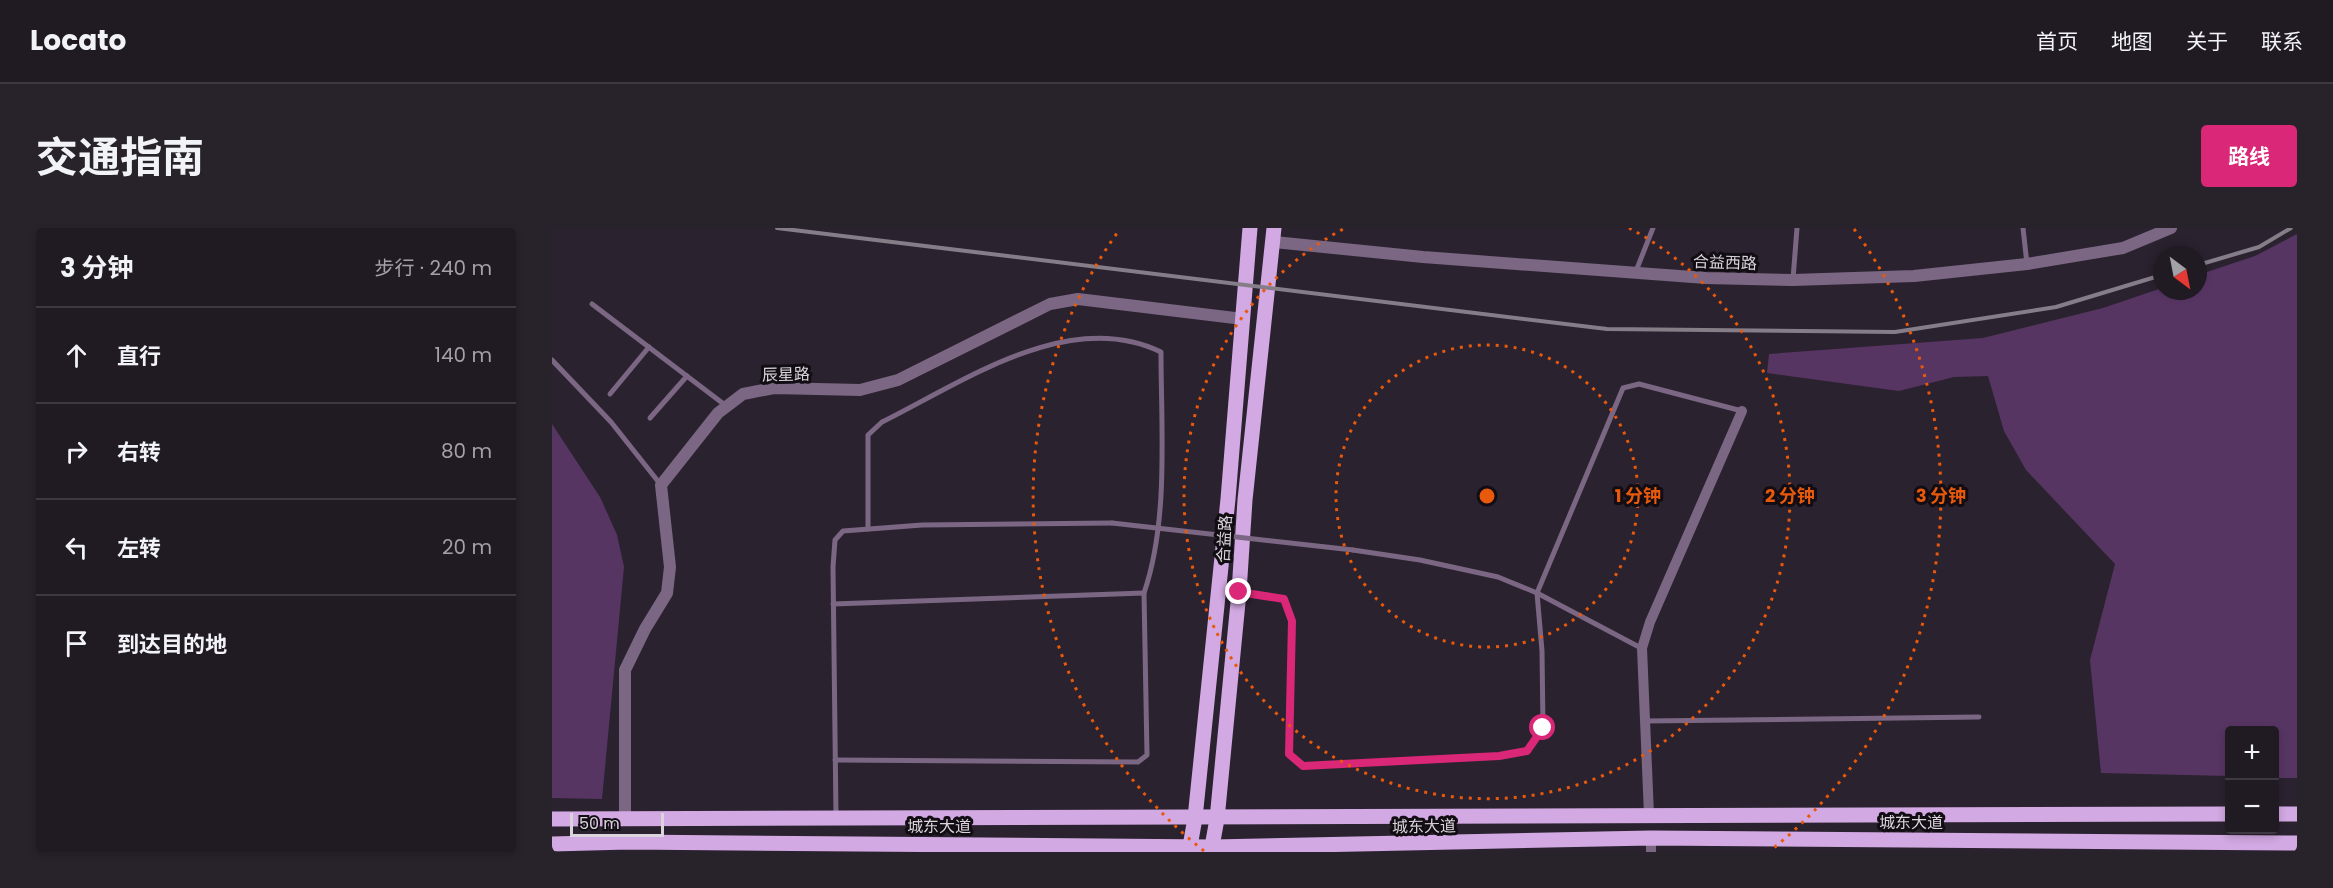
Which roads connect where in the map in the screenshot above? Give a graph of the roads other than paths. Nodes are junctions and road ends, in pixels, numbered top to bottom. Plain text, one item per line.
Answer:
1 (1250, 228) edge
2 (1653, 228) edge
3 (1797, 228) edge
4 (2023, 228) edge
5 (2171, 228) edge
6 (1274, 235) edge
7 (2026, 264) junction
8 (1635, 273) junction
9 (1793, 280) junction
10 (592, 304) dead end
11 (1243, 319) junction
12 (649, 348) junction
13 (552, 360) edge
14 (687, 376) junction
15 (610, 394) dead end
16 (726, 406) junction
17 (1742, 411) joint
18 (650, 418) dead end
19 (661, 485) junction
20 (868, 529) junction
21 (1144, 592) junction
22 (1239, 592) junction
23 (1537, 592) junction
24 (833, 604) junction
25 (1642, 648) junction
26 (1979, 717) dead end
27 (1645, 721) junction
28 (835, 760) junction
29 (2225, 814) edge
30 (2279, 814) edge
31 (2297, 814) edge
32 (1649, 815) junction
33 (836, 818) junction
34 (1195, 818) junction
35 (552, 819) edge
36 (625, 819) junction
37 (1217, 819) junction
38 (2297, 843) edge
39 (552, 844) edge
40 (1651, 845) edge
41 (1190, 849) edge
42 (1212, 850) edge

1 - 11 main road, 合益路
2 - 8 lane
3 - 9 lane
4 - 7 lane
5 - 7 street, 合益西路
6 - 8 street, 合益西路
6 - 22 main road, 合益路
7 - 9 street, 合益西路
8 - 9 street, 合益西路
10 - 12 lane
11 - 16 street, 辰星路
11 - 34 main road, 合益路
12 - 14 lane
12 - 15 lane
13 - 19 lane
14 - 16 lane
14 - 18 lane
16 - 19 street, 辰星路
17 - 23 lane
17 - 25 street
19 - 36 street
20 - 21 lane
20 - 23 lane, bridge
20 - 24 lane
21 - 24 lane
21 - 28 lane
22 - 23 lane
22 - 37 main road, 合益路
23 - 25 lane
24 - 28 lane
25 - 27 street
26 - 27 lane
27 - 32 street
28 - 33 lane
29 - 32 main road, 城东大道
30 - 31 main road
32 - 37 main road, 城东大道
33 - 34 main road, 城东大道
33 - 36 main road, 城东大道
34 - 37 main road, 城东大道
34 - 41 main road, 合益路
35 - 36 main road, 城东大道
37 - 42 main road, 合益路
38 - 40 main road, 城东大道
39 - 41 main road, 城东大道
40 - 42 main road, 城东大道
41 - 42 main road, 城东大道

